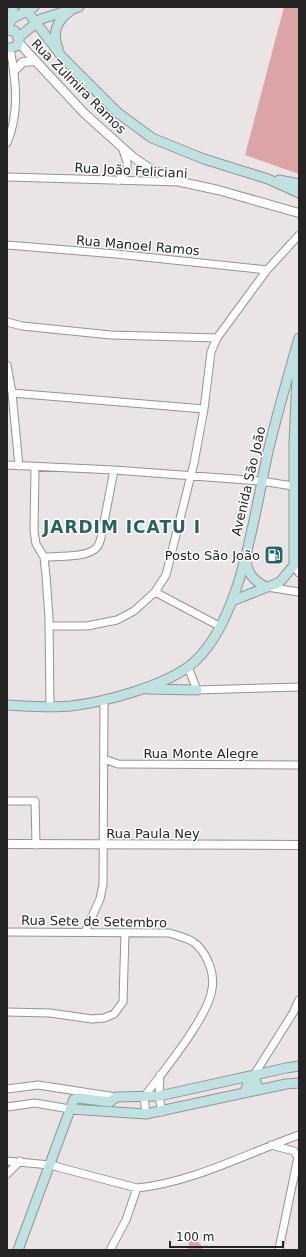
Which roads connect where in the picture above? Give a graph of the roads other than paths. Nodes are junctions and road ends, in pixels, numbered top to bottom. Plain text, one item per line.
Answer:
1 (13, 7) edge
2 (28, 8) edge
3 (77, 8) edge
4 (12, 19) junction
5 (34, 22) junction
6 (7, 27) edge
7 (7, 30) edge
8 (19, 40) junction
9 (9, 48) edge
10 (62, 57) junction
11 (35, 61) junction
12 (14, 71) junction
13 (7, 143) edge
14 (122, 147) junction
15 (7, 176) edge
16 (268, 179) junction
17 (118, 181) junction
18 (181, 182) junction
19 (299, 184) edge
20 (299, 193) edge
21 (299, 213) edge
22 (299, 235) edge
23 (7, 245) edge
24 (267, 270) junction
25 (7, 322) edge
26 (218, 338) junction
27 (299, 339) edge
28 (7, 365) edge
29 (12, 393) junction
30 (297, 393) edge
31 (282, 394) junction
32 (204, 409) junction
33 (296, 442) edge
34 (7, 465) edge
35 (19, 466) junction
36 (35, 467) junction
37 (114, 470) junction
38 (189, 477) junction
39 (261, 481) junction
40 (296, 486) edge
41 (296, 517) edge
42 (44, 557) junction
43 (245, 557) junction
44 (297, 570) edge
45 (266, 587) junction
46 (155, 592) junction
47 (299, 592) edge
48 (232, 601) junction
49 (49, 626) junction
50 (221, 626) junction
51 (188, 667) junction
52 (299, 687) edge
53 (144, 688) junction
54 (197, 690) junction
55 (104, 699) junction
56 (7, 705) edge
57 (50, 707) junction
58 (104, 760) junction
59 (299, 765) edge
60 (7, 801) edge
61 (7, 844) edge
62 (36, 844) junction
63 (104, 845) junction
64 (299, 845) edge
65 (7, 932) edge
66 (85, 932) junction
67 (125, 933) junction
68 (299, 1000) edge
69 (7, 1012) edge
70 (299, 1066) edge
71 (254, 1074) junction
72 (160, 1075) junction
73 (299, 1083) edge
74 (7, 1089) edge
75 (252, 1089) junction
76 (159, 1096) junction
77 (144, 1097) junction
78 (116, 1098) junction
79 (7, 1107) edge
80 (70, 1109) junction
81 (162, 1112) junction
82 (146, 1114) junction
83 (299, 1135) edge
84 (271, 1145) junction
85 (7, 1161) edge
86 (20, 1162) junction
87 (50, 1165) junction
88 (7, 1174) edge
89 (137, 1188) junction
90 (279, 1249) dead end
91 (18, 1250) edge
92 (110, 1250) edge

1 - 4 main road
2 - 4 main road
2 - 5 main road, Rua Zulmira Ramos
3 - 5 main road
3 - 10 main road
4 - 6 main road
5 - 8 main road
5 - 10 main road, Rua Zulmira Ramos
7 - 8 main road
8 - 9 main road
8 - 11 street, Rua Zulmira Ramos
9 - 12 street
10 - 16 main road, Rua Zulmira Ramos
11 - 12 street
11 - 14 street, Rua Zulmira Ramos
12 - 13 street
14 - 17 street, Rua Zulmira Ramos
14 - 18 street, Rua Zulmira Ramos
15 - 17 street, Rua João Feliciani
16 - 19 main road, Rua Zulmira Ramos
16 - 20 main road, Rua Zulmira Ramos
17 - 18 street, Rua João Feliciani
18 - 21 street, Rua João Feliciani
22 - 24 street
23 - 24 street, Rua Manoel Ramos
24 - 26 street
25 - 26 street
26 - 32 street
27 - 30 main road, Avenida São João
27 - 31 main road, Avenida São João
28 - 29 street
29 - 32 street
29 - 35 street
30 - 31 street
30 - 33 main road, Avenida São João
31 - 39 main road, Avenida São João
32 - 38 street
33 - 40 main road, Avenida São João
34 - 35 street
35 - 36 street
36 - 37 street
36 - 42 street
37 - 38 street
37 - 42 street
38 - 39 street
38 - 46 street
39 - 40 street
39 - 43 main road, Avenida São João
40 - 41 main road, Avenida São João
41 - 44 main road, Avenida São João
42 - 49 street
43 - 45 main road
43 - 48 main road, Avenida São João
44 - 45 main road
45 - 47 street
45 - 48 main road
46 - 49 street
46 - 50 street
48 - 50 main road, Avenida São João
49 - 57 street
50 - 51 main road, Avenida São João
51 - 53 main road, Avenida São João
51 - 54 street
52 - 54 street
53 - 54 main road
53 - 55 main road, Avenida São João
55 - 57 main road, Avenida São João
55 - 58 street
56 - 57 main road, Avenida São João
58 - 59 street, Rua Monte Alegre
58 - 63 street
60 - 62 street
61 - 62 street, Rua Paula Ney
62 - 63 street, Rua Paula Ney
63 - 64 street, Rua Paula Ney
63 - 66 street
65 - 66 street, Rua Sete de Setembro
66 - 67 street, Rua Sete de Setembro
67 - 69 street
67 - 72 street, Rua Sete de Setembro
68 - 71 street
70 - 71 main road
71 - 75 main road
71 - 76 main road
72 - 76 street
72 - 77 street, Rua Sete de Setembro
73 - 75 main road
74 - 78 street
75 - 81 main road
76 - 77 main road
76 - 81 street
77 - 78 main road
77 - 82 street
78 - 80 main road
79 - 80 street
80 - 82 main road
80 - 87 main road
81 - 82 main road
83 - 84 street
84 - 89 street
84 - 90 street
85 - 86 street
86 - 87 street
86 - 88 street
87 - 89 street
87 - 91 main road
89 - 92 street

